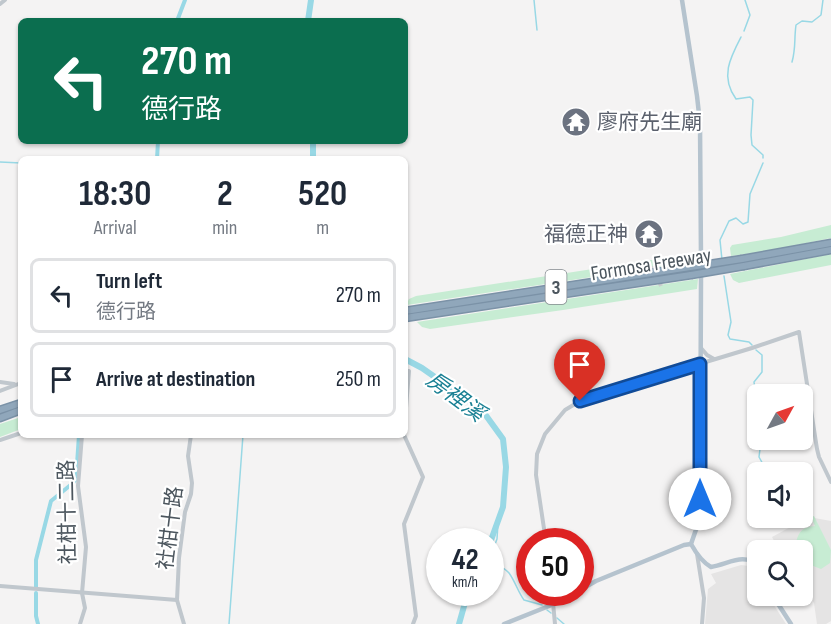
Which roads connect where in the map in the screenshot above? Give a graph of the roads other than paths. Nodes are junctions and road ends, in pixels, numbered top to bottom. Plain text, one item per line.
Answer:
1 (5, 0) edge
2 (682, 0) edge
3 (0, 4) edge
4 (831, 243) edge
5 (831, 250) edge
6 (700, 259) dead end
7 (701, 277) dead end
8 (408, 311) edge
9 (423, 312) junction
10 (408, 317) edge
11 (701, 347) junction
12 (715, 359) junction
13 (700, 364) junction
14 (0, 382) edge
15 (18, 383) edge
16 (18, 383) edge
17 (0, 391) edge
18 (18, 404) edge
19 (0, 410) edge
20 (18, 411) edge
21 (0, 418) edge
22 (18, 434) edge
23 (82, 438) edge
24 (190, 438) edge
25 (405, 438) edge
26 (0, 440) edge
27 (831, 482) edge
28 (544, 528) edge
29 (691, 544) junction
30 (696, 553) junction
31 (747, 559) edge
32 (594, 584) edge
33 (0, 586) edge
34 (82, 593) junction
35 (177, 600) junction
36 (547, 606) edge
37 (554, 606) edge
38 (779, 606) edge
39 (80, 624) edge
40 (184, 624) edge
41 (413, 624) edge
42 (504, 624) edge
43 (555, 624) edge
44 (702, 624) edge
45 (791, 624) edge

1 - 3 street
2 - 6 main road
4 - 9 highway, Formosa Freeway / 3, bridge
5 - 9 highway, Formosa Freeway / 3, bridge
7 - 11 main road
8 - 9 highway, Formosa Freeway / 3
9 - 10 highway, Formosa Freeway / 3
11 - 12 street
11 - 13 main road
12 - 13 street
12 - 27 street
13 - 28 street
13 - 29 main road
14 - 15 street
16 - 17 street
18 - 19 highway
20 - 21 highway
22 - 26 street
23 - 34 street, 社柑十二路
24 - 35 street, 社柑十路
25 - 41 street
29 - 30 main road
29 - 32 main road
30 - 31 main road
30 - 44 street
33 - 34 street
34 - 35 street
34 - 39 street, 社柑十二路
35 - 40 street, 社柑十路
36 - 42 main road
37 - 43 street
38 - 45 main road

